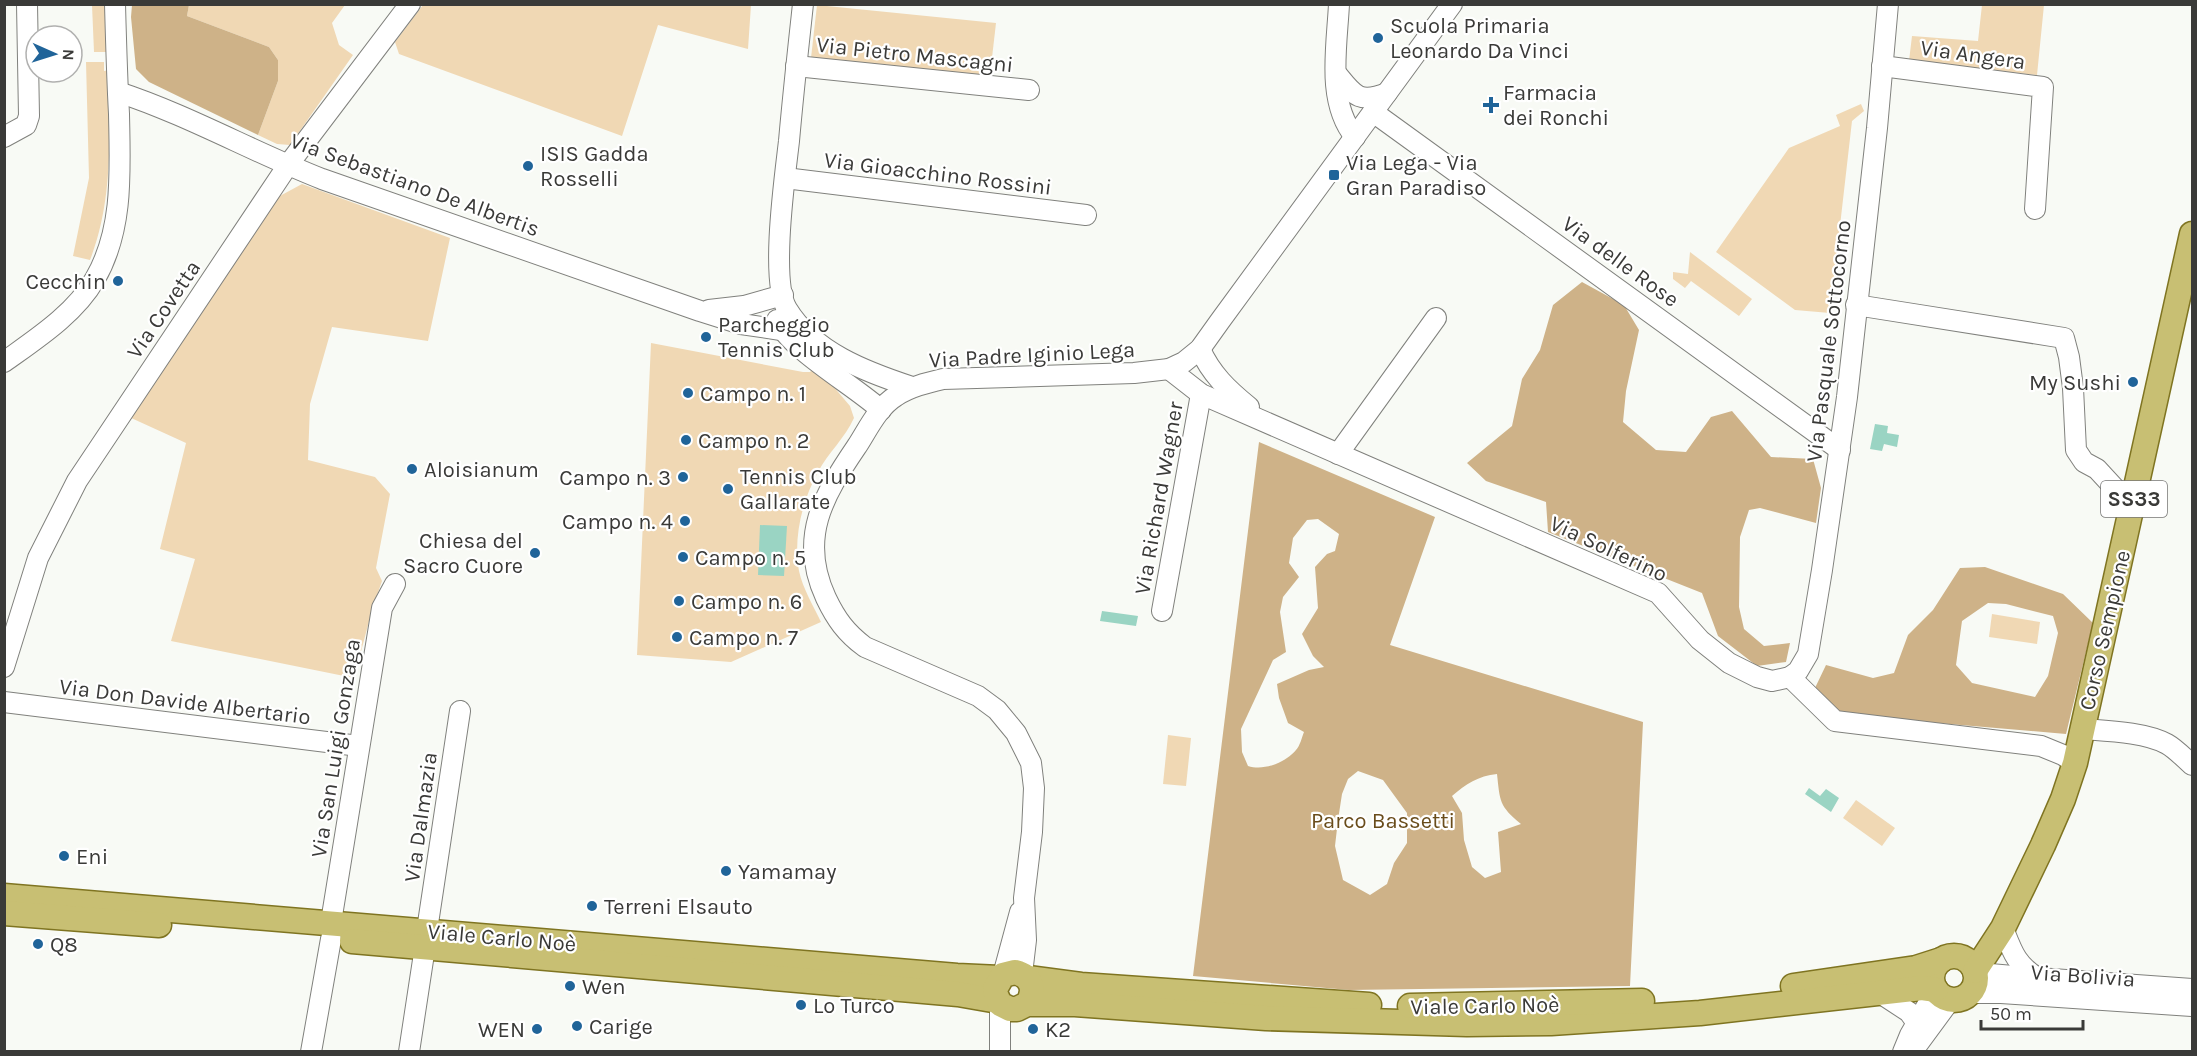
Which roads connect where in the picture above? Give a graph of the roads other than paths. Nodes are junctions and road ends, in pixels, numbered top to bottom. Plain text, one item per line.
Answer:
1 (27, 4) edge
2 (115, 4) edge
3 (410, 4) edge
4 (803, 4) edge
5 (1339, 4) edge
6 (1452, 4) edge
7 (1888, 4) edge
8 (796, 66) junction
9 (1882, 66) junction
10 (1336, 73) junction
11 (1029, 90) dead end
12 (118, 92) junction
13 (1387, 93) junction
14 (1373, 112) junction
15 (1355, 136) junction
16 (4, 137) edge
17 (288, 165) junction
18 (785, 178) junction
19 (2035, 209) dead end
20 (1086, 215) dead end
21 (2193, 234) edge
22 (1856, 305) junction
23 (779, 307) junction
24 (700, 311) junction
25 (1436, 318) dead end
26 (1200, 349) junction
27 (4, 362) edge
28 (1169, 369) junction
29 (912, 387) junction
30 (1201, 394) junction
31 (880, 410) junction
32 (1270, 424) junction
33 (1840, 450) junction
34 (1338, 454) junction
35 (2132, 507) junction
36 (395, 584) dead end
37 (1162, 611) dead end
38 (4, 667) edge
39 (1790, 676) junction
40 (4, 702) edge
41 (460, 711) dead end
42 (2082, 729) junction
43 (359, 746) junction
44 (2075, 763) junction
45 (2193, 765) edge
46 (2026, 879) junction
47 (4, 896) edge
48 (4, 913) edge
49 (2003, 928) junction
50 (331, 931) junction
51 (426, 939) junction
52 (1956, 978) junction
53 (2038, 978) junction
54 (2193, 989) edge
55 (1012, 990) junction
56 (1880, 993) junction
57 (2193, 1006) edge
58 (1917, 1023) junction
59 (1000, 1050) edge
60 (311, 1052) edge
61 (409, 1052) edge
62 (1903, 1052) edge
63 (1912, 1052) edge

1 - 16 street
2 - 12 street
3 - 17 street, Via Covetta
4 - 8 street
5 - 10 street
6 - 13 street, Via Padre Iginio Lega
7 - 9 street, Via Pasquale Sottocorno
8 - 11 street, Via Pietro Mascagni
8 - 18 street
9 - 19 street, Via Angera
9 - 22 street, Via Pasquale Sottocorno
10 - 13 street
10 - 15 street
12 - 17 street, Via Sebastiano De Albertis
12 - 27 street
13 - 14 street, Via Padre Iginio Lega
14 - 15 street, Via Padre Iginio Lega
14 - 33 street, Via delle Rose
15 - 26 street, Via Padre Iginio Lega
17 - 24 street, Via Sebastiano De Albertis
17 - 38 street, Via Covetta
18 - 20 street, Via Gioacchino Rossini
18 - 23 street
21 - 35 main road, Corso Sempione / SS33
22 - 33 street, Via Pasquale Sottocorno
22 - 35 street
23 - 24 street, Via Sebastiano De Albertis
23 - 24 street, Via Sebastiano De Albertis
23 - 29 street
23 - 31 street
25 - 34 street
26 - 28 street, Via Padre Iginio Lega
26 - 32 street, Via Solferino
28 - 29 street, Via Padre Iginio Lega
28 - 30 street, Via Solferino
29 - 31 street, Via Padre Iginio Lega
30 - 32 street, Via Solferino
30 - 37 street, Via Richard Wagner
31 - 55 street, Via Padre Iginio Lega
32 - 34 street, Via Solferino
33 - 39 street, Via Pasquale Sottocorno
34 - 39 street, Via Solferino
35 - 42 main road, Corso Sempione / SS33
36 - 43 street, Via San Luigi Gonzaga
39 - 44 street
40 - 43 street, Via Don Davide Albertario
41 - 51 street, Via Dalmazia
42 - 44 main road, Corso Sempione / SS33
42 - 45 street
43 - 50 street, Via San Luigi Gonzaga
44 - 46 main road, Corso Sempione
46 - 49 main road, Corso Sempione
46 - 52 main road, Corso Sempione
47 - 50 main road, Viale Carlo Noè
48 - 50 main road, Viale Carlo Noè
49 - 52 main road, Corso Sempione
49 - 53 street, Via Bolivia
50 - 51 main road, Viale Carlo Noè
50 - 60 street, Via San Luigi Gonzaga
51 - 55 main road, Viale Carlo Noè
51 - 61 street, Via Dalmazia
52 - 53 street, Via Bolivia
52 - 55 main road, Viale Carlo Noè
52 - 56 main road, Viale Carlo Noè
52 - 57 street, Via Bolivia
52 - 58 street, Corso Sempione
52 - 63 street, Corso Sempione
53 - 54 street, Via Bolivia
55 - 56 main road, Viale Carlo Noè
55 - 59 street, Via Padre Iginio Lega
56 - 58 street
58 - 62 street, Corso Sempione

